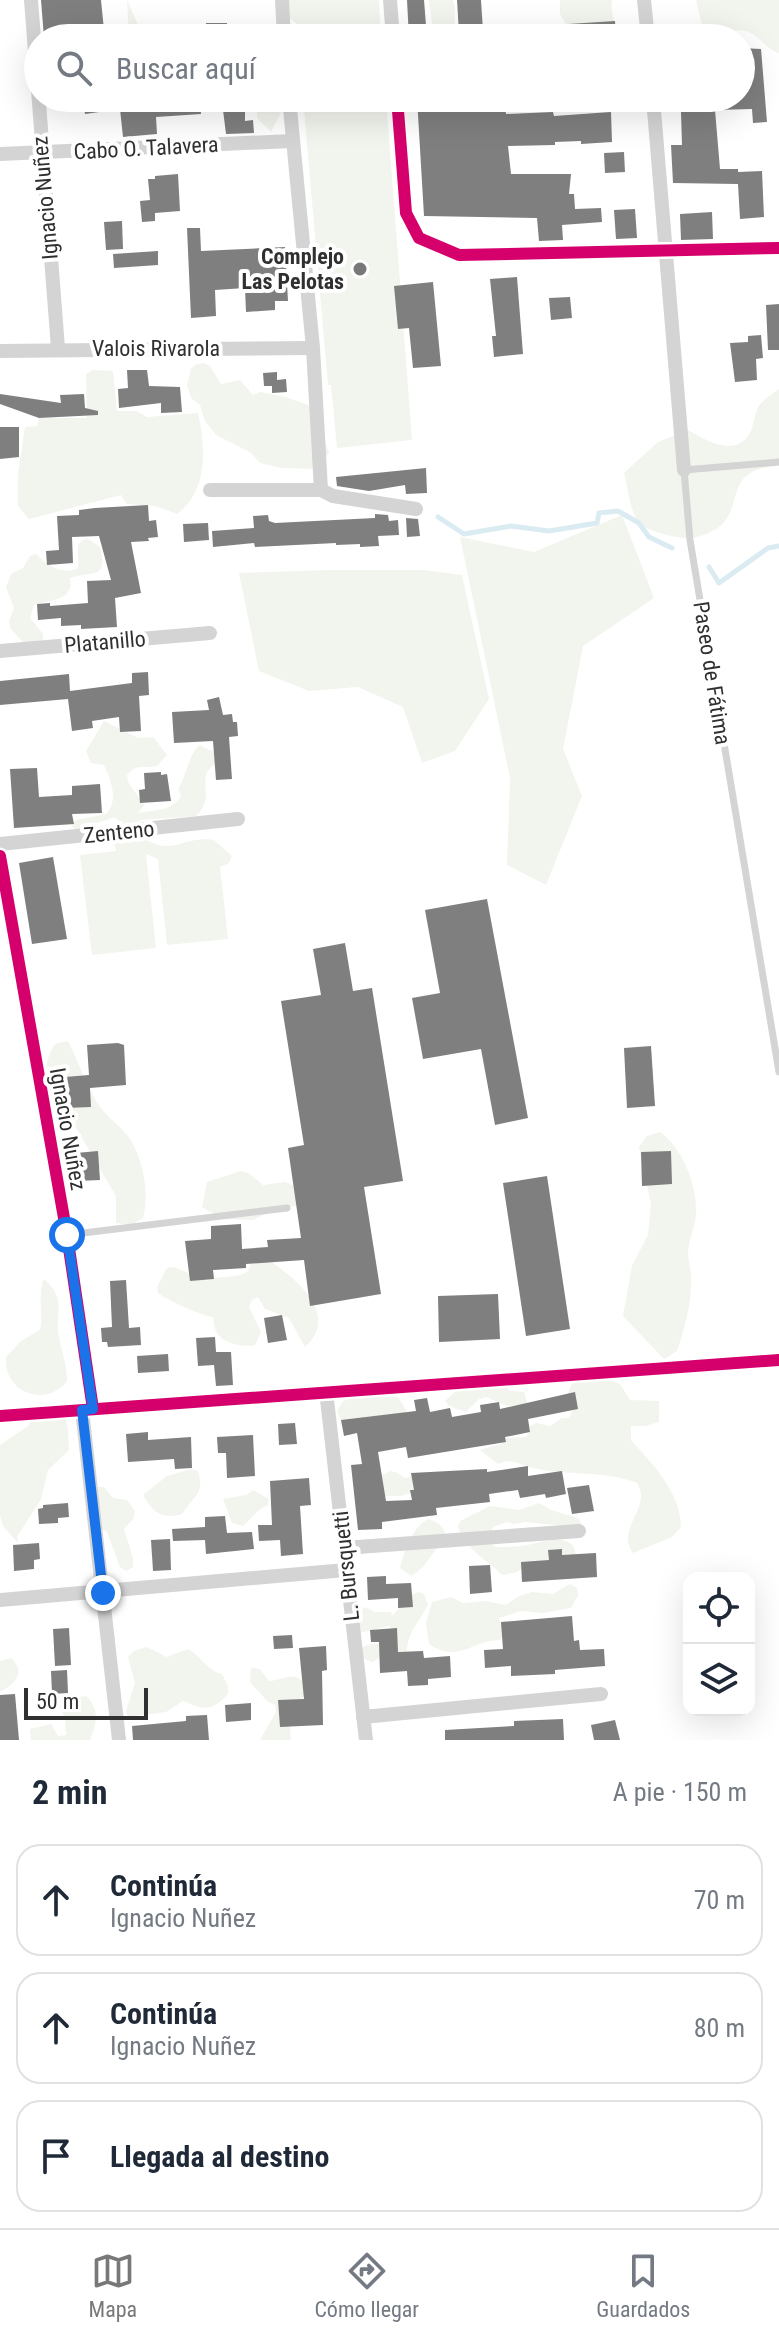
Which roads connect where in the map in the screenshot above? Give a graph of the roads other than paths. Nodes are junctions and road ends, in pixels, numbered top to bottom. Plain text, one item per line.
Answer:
1 (31, 0) edge
2 (282, 0) edge
3 (390, 0) edge
4 (644, 0) edge
5 (33, 24) edge
6 (283, 24) edge
7 (392, 24) edge
8 (647, 24) edge
9 (38, 112) edge
10 (290, 112) edge
11 (398, 112) edge
12 (654, 112) edge
13 (292, 141) junction
14 (0, 154) edge
15 (41, 154) junction
16 (779, 248) edge
17 (666, 250) junction
18 (58, 348) junction
19 (313, 348) junction
20 (0, 351) edge
21 (779, 462) edge
22 (684, 470) junction
23 (210, 490) dead end
24 (321, 490) junction
25 (416, 509) dead end
26 (210, 633) dead end
27 (0, 651) edge
28 (238, 819) dead end
29 (0, 844) edge
30 (0, 856) edge
31 (779, 1072) edge
32 (287, 1208) dead end
33 (67, 1235) junction
34 (779, 1360) edge
35 (326, 1391) junction
36 (88, 1410) junction
37 (0, 1416) edge
38 (579, 1531) dead end
39 (344, 1548) junction
40 (346, 1570) junction
41 (103, 1593) junction
42 (0, 1600) edge
43 (601, 1694) dead end
44 (363, 1717) junction
45 (119, 1740) edge
46 (366, 1740) edge

1 - 5 street, Ignacio Nuñez
2 - 6 street
3 - 7 street
4 - 8 street
9 - 15 street, Ignacio Nuñez
10 - 13 street
11 - 17 street
12 - 17 street, Paseo de Fátima
13 - 15 street, Cabo O. Talavera
13 - 19 street
14 - 15 street, Cabo O. Talavera
15 - 18 street, Ignacio Nuñez
16 - 17 street
17 - 22 street, Paseo de Fátima
18 - 19 street, Valois Rivarola
18 - 20 street, Valois Rivarola
19 - 24 street
21 - 22 lane
22 - 31 lane, Paseo de Fátima
23 - 24 street
24 - 25 street
26 - 27 street, Platanillo
28 - 29 street, Zenteno
30 - 33 street, Ignacio Nuñez
32 - 33 lane
33 - 36 street, Ignacio Nuñez
34 - 35 street
35 - 36 street
35 - 39 street, L. Bursquetti
36 - 37 street
36 - 41 street, Ignacio Nuñez
38 - 39 street
39 - 40 street, L. Bursquetti
40 - 41 street
40 - 44 street, L. Bursquetti
41 - 42 street
41 - 45 street, Ignacio Nuñez
43 - 44 street
44 - 46 street, L. Bursquetti

